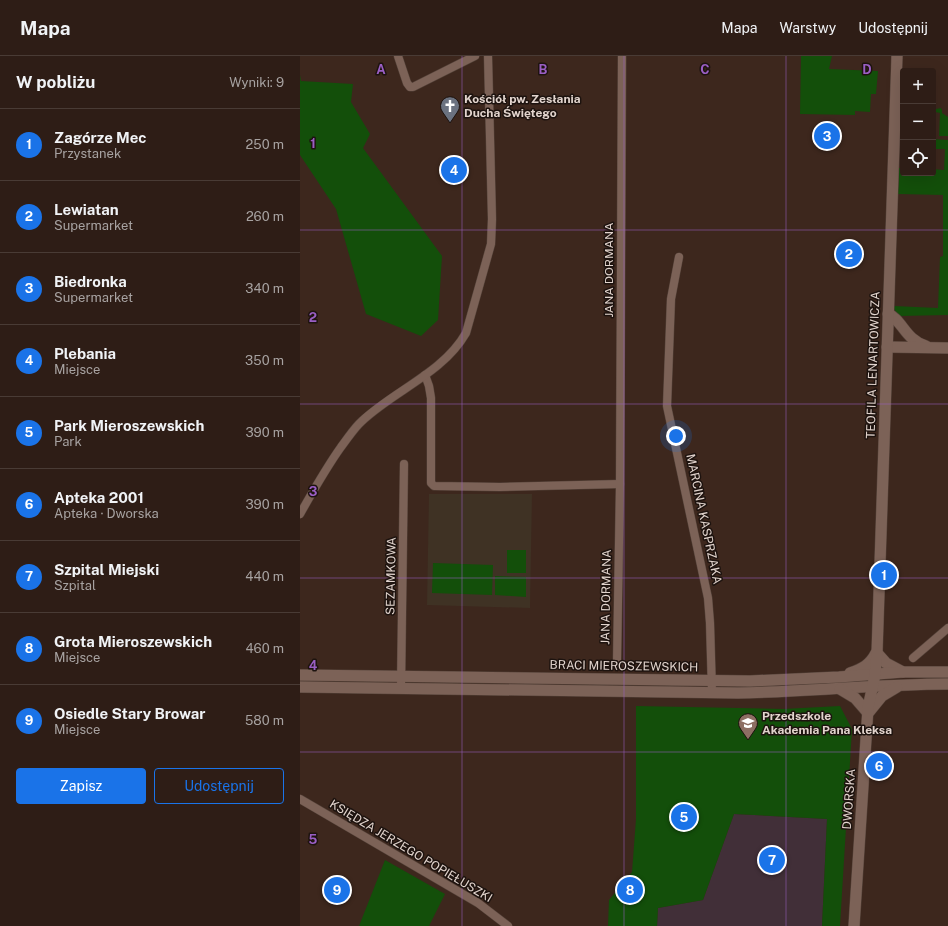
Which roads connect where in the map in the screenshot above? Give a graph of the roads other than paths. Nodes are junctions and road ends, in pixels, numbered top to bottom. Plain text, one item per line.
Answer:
1 (398, 56) edge
2 (475, 56) edge
3 (488, 56) edge
4 (622, 56) edge
5 (897, 56) edge
6 (679, 257) dead end
7 (888, 314) junction
8 (887, 347) junction
9 (932, 348) junction
10 (948, 348) edge
11 (425, 375) junction
12 (404, 464) dead end
13 (620, 484) junction
14 (300, 514) edge
15 (948, 628) edge
16 (877, 653) junction
17 (913, 658) dead end
18 (617, 662) dead end
19 (903, 672) junction
20 (948, 672) edge
21 (876, 675) junction
22 (300, 676) edge
23 (839, 677) junction
24 (712, 680) junction
25 (402, 682) junction
26 (948, 684) edge
27 (903, 685) junction
28 (300, 687) edge
29 (873, 687) junction
30 (840, 689) junction
31 (712, 692) junction
32 (868, 713) junction
33 (300, 799) edge
34 (508, 926) edge
35 (854, 926) edge

1 - 2 street
3 - 11 street
4 - 13 street, JANA DORMANA
5 - 7 main road, TEOFILA LENARTOWICZA
6 - 24 street, MARCINA KASPRZAKA
7 - 8 main road, TEOFILA LENARTOWICZA
7 - 9 main road
8 - 9 main road
8 - 16 main road, TEOFILA LENARTOWICZA
9 - 10 main road
11 - 13 street
11 - 14 street
12 - 25 street, SEZAMKOWA
13 - 18 street, JANA DORMANA
15 - 17 street
16 - 19 main road
16 - 21 main road, TEOFILA LENARTOWICZA
16 - 23 main road
19 - 20 main road, BRACI MIEROSZEWSKICH
19 - 21 main road, BRACI MIEROSZEWSKICH
21 - 23 main road, BRACI MIEROSZEWSKICH
21 - 29 main road, DWORSKA
22 - 25 main road, BRACI MIEROSZEWSKICH
23 - 24 main road, BRACI MIEROSZEWSKICH
24 - 25 main road, BRACI MIEROSZEWSKICH
24 - 31 street, MARCINA KASPRZAKA
25 - 28 main road, BRACI MIEROSZEWSKICH
25 - 31 main road, BRACI MIEROSZEWSKICH
26 - 27 main road, BRACI MIEROSZEWSKICH
27 - 29 main road, BRACI MIEROSZEWSKICH
27 - 32 main road
29 - 30 main road, BRACI MIEROSZEWSKICH
29 - 32 main road, DWORSKA
30 - 31 main road, BRACI MIEROSZEWSKICH
30 - 32 main road
32 - 35 main road, DWORSKA
33 - 34 street, KSIĘDZA JERZEGO POPIEŁUSZKI

